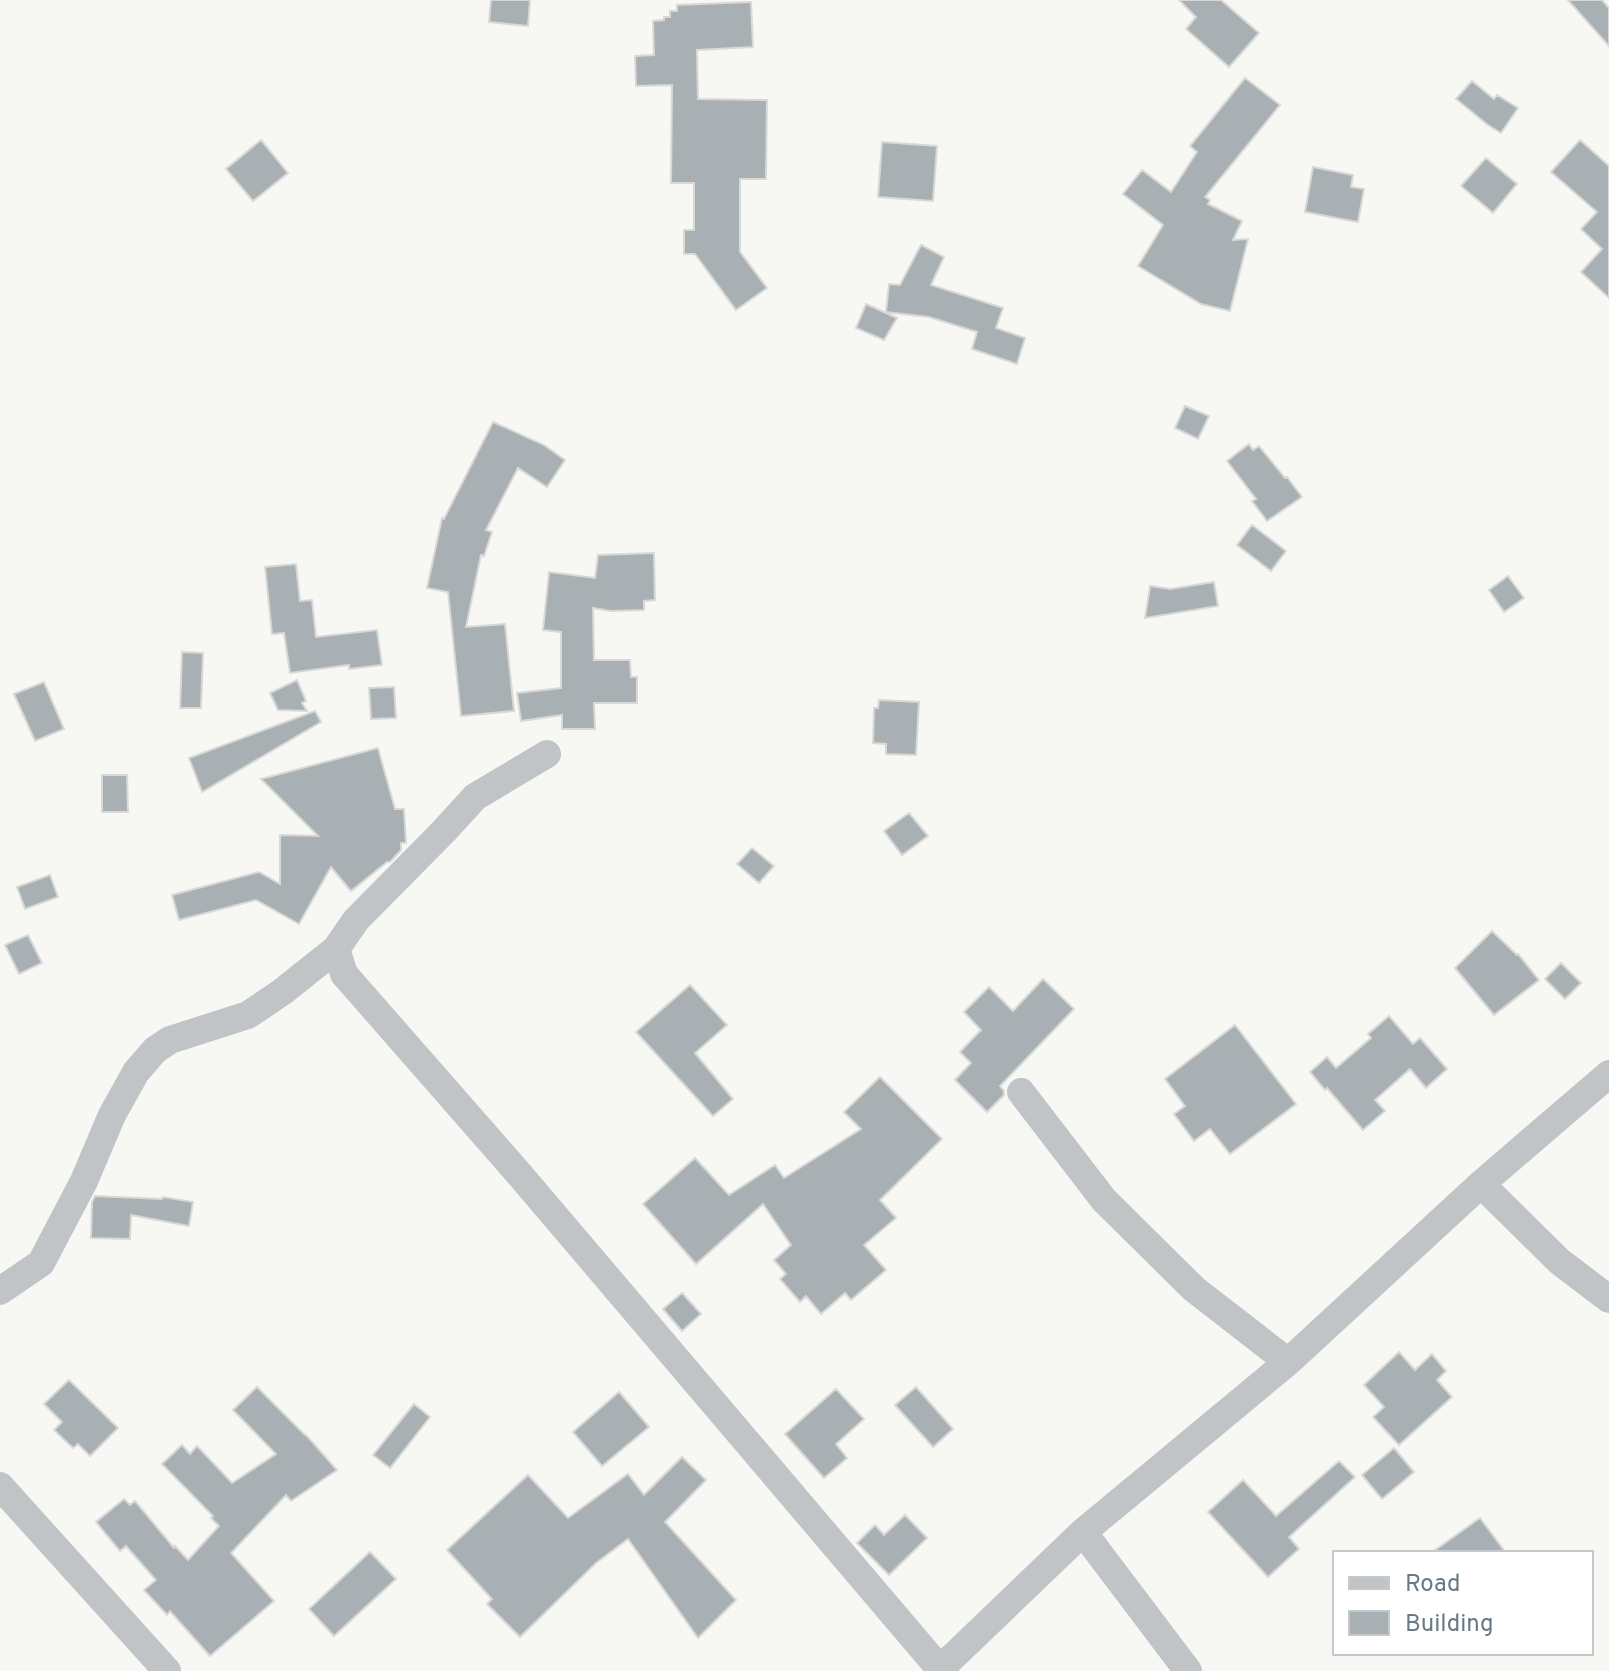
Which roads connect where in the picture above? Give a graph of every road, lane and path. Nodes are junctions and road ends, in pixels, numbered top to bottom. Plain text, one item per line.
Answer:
1 (547, 754) dead end
2 (336, 949) junction
3 (1609, 1074) edge
4 (1021, 1092) dead end
5 (1481, 1184) junction
6 (0, 1291) edge
7 (1609, 1299) edge
8 (1288, 1362) junction
9 (0, 1486) edge
10 (1083, 1532) junction
11 (939, 1670) edge
12 (167, 1671) edge
13 (1188, 1671) edge

1 - 2 street
2 - 6 street
2 - 11 street
3 - 5 street
4 - 8 street
5 - 7 street
5 - 8 street
8 - 10 street
9 - 12 street
10 - 11 street
10 - 13 street

